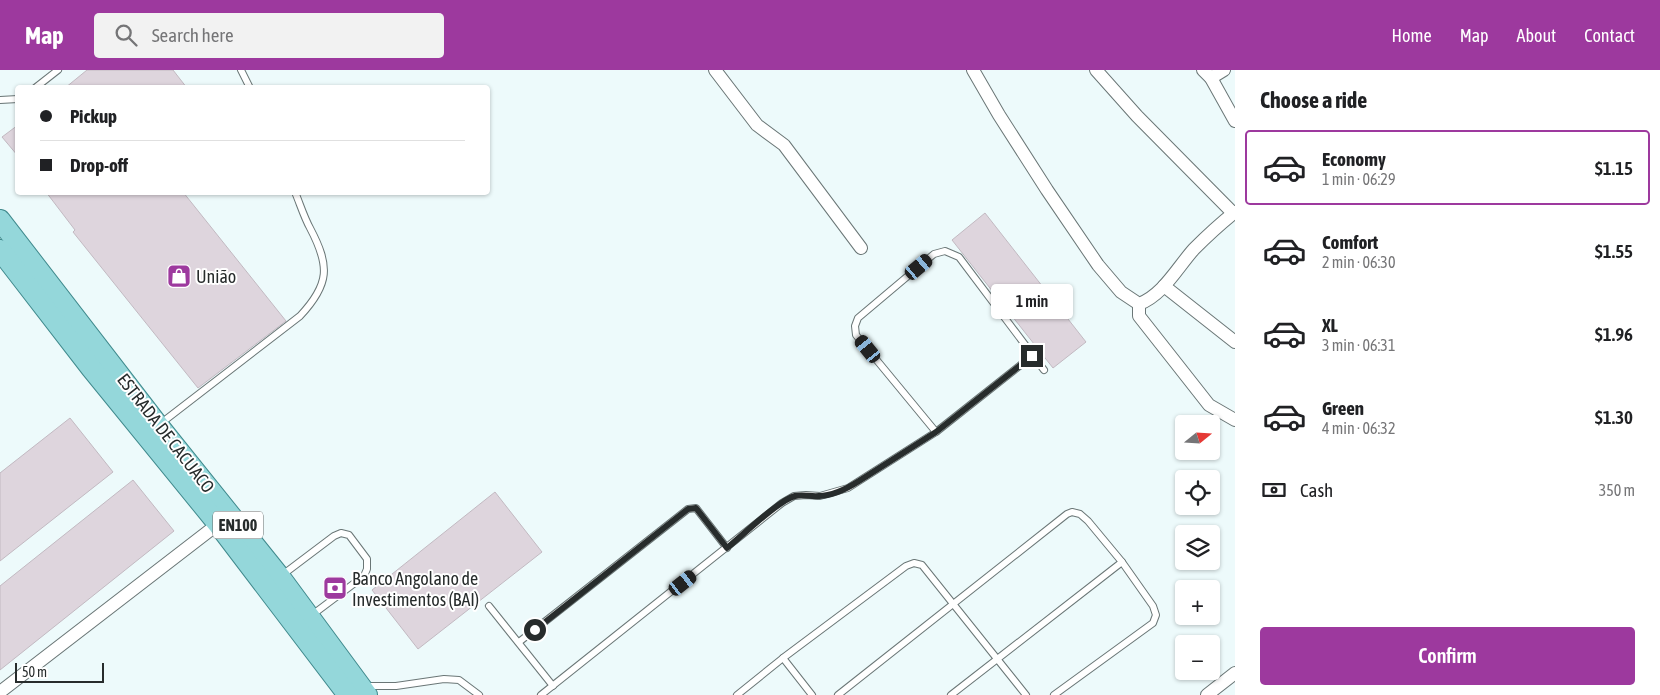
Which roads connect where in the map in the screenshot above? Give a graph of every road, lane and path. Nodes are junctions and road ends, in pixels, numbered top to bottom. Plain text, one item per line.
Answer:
1 (58, 70) edge
2 (241, 70) edge
3 (715, 70) edge
4 (973, 70) edge
5 (1096, 70) edge
6 (1224, 70) edge
7 (1207, 74) edge
8 (39, 85) edge
9 (248, 85) edge
10 (15, 99) edge
11 (0, 100) edge
12 (1235, 121) edge
13 (296, 195) edge
14 (1234, 213) edge
15 (0, 220) edge
16 (861, 248) dead end
17 (0, 250) edge
18 (1164, 286) junction
19 (1138, 304) junction
20 (1235, 342) edge
21 (1032, 356) junction
22 (1044, 370) dead end
23 (1235, 420) edge
24 (158, 425) junction
25 (936, 432) junction
26 (218, 524) junction
27 (727, 548) junction
28 (1122, 562) junction
29 (280, 577) junction
30 (952, 605) junction
31 (489, 606) dead end
32 (309, 617) junction
33 (519, 642) junction
34 (783, 658) junction
35 (996, 660) junction
36 (1235, 673) edge
37 (553, 686) junction
38 (0, 692) edge
39 (358, 692) edge
40 (479, 695) edge
41 (541, 695) edge
42 (737, 695) edge
43 (812, 695) edge
44 (838, 695) edge
45 (951, 695) edge
46 (1026, 695) edge
47 (1054, 695) edge
48 (1207, 695) edge

1 - 8 lane
2 - 9 lane
3 - 16 street
4 - 19 street
5 - 14 street
6 - 7 street
7 - 12 street
10 - 11 lane
13 - 24 lane
14 - 18 street
15 - 24 main road, ESTRADA DE CACUACO / EN100
17 - 26 main road, ESTRADA DE CACUACO / EN100
18 - 19 street
18 - 20 street
19 - 23 street
21 - 22 lane
21 - 25 lane
21 - 25 lane
24 - 29 main road, ESTRADA DE CACUACO / EN100
25 - 27 lane
26 - 38 street
26 - 39 main road, ESTRADA DE CACUACO / EN100
27 - 33 lane
27 - 37 lane
28 - 30 lane
28 - 35 lane
28 - 47 lane
29 - 32 main road, ESTRADA DE CACUACO / EN100
29 - 32 lane
30 - 34 lane
30 - 35 lane
30 - 44 lane
31 - 33 lane
32 - 39 main road, ESTRADA DE CACUACO / EN100
33 - 37 lane
34 - 42 lane
34 - 43 lane
35 - 45 lane
35 - 46 lane
36 - 48 street
37 - 41 lane
39 - 40 lane

